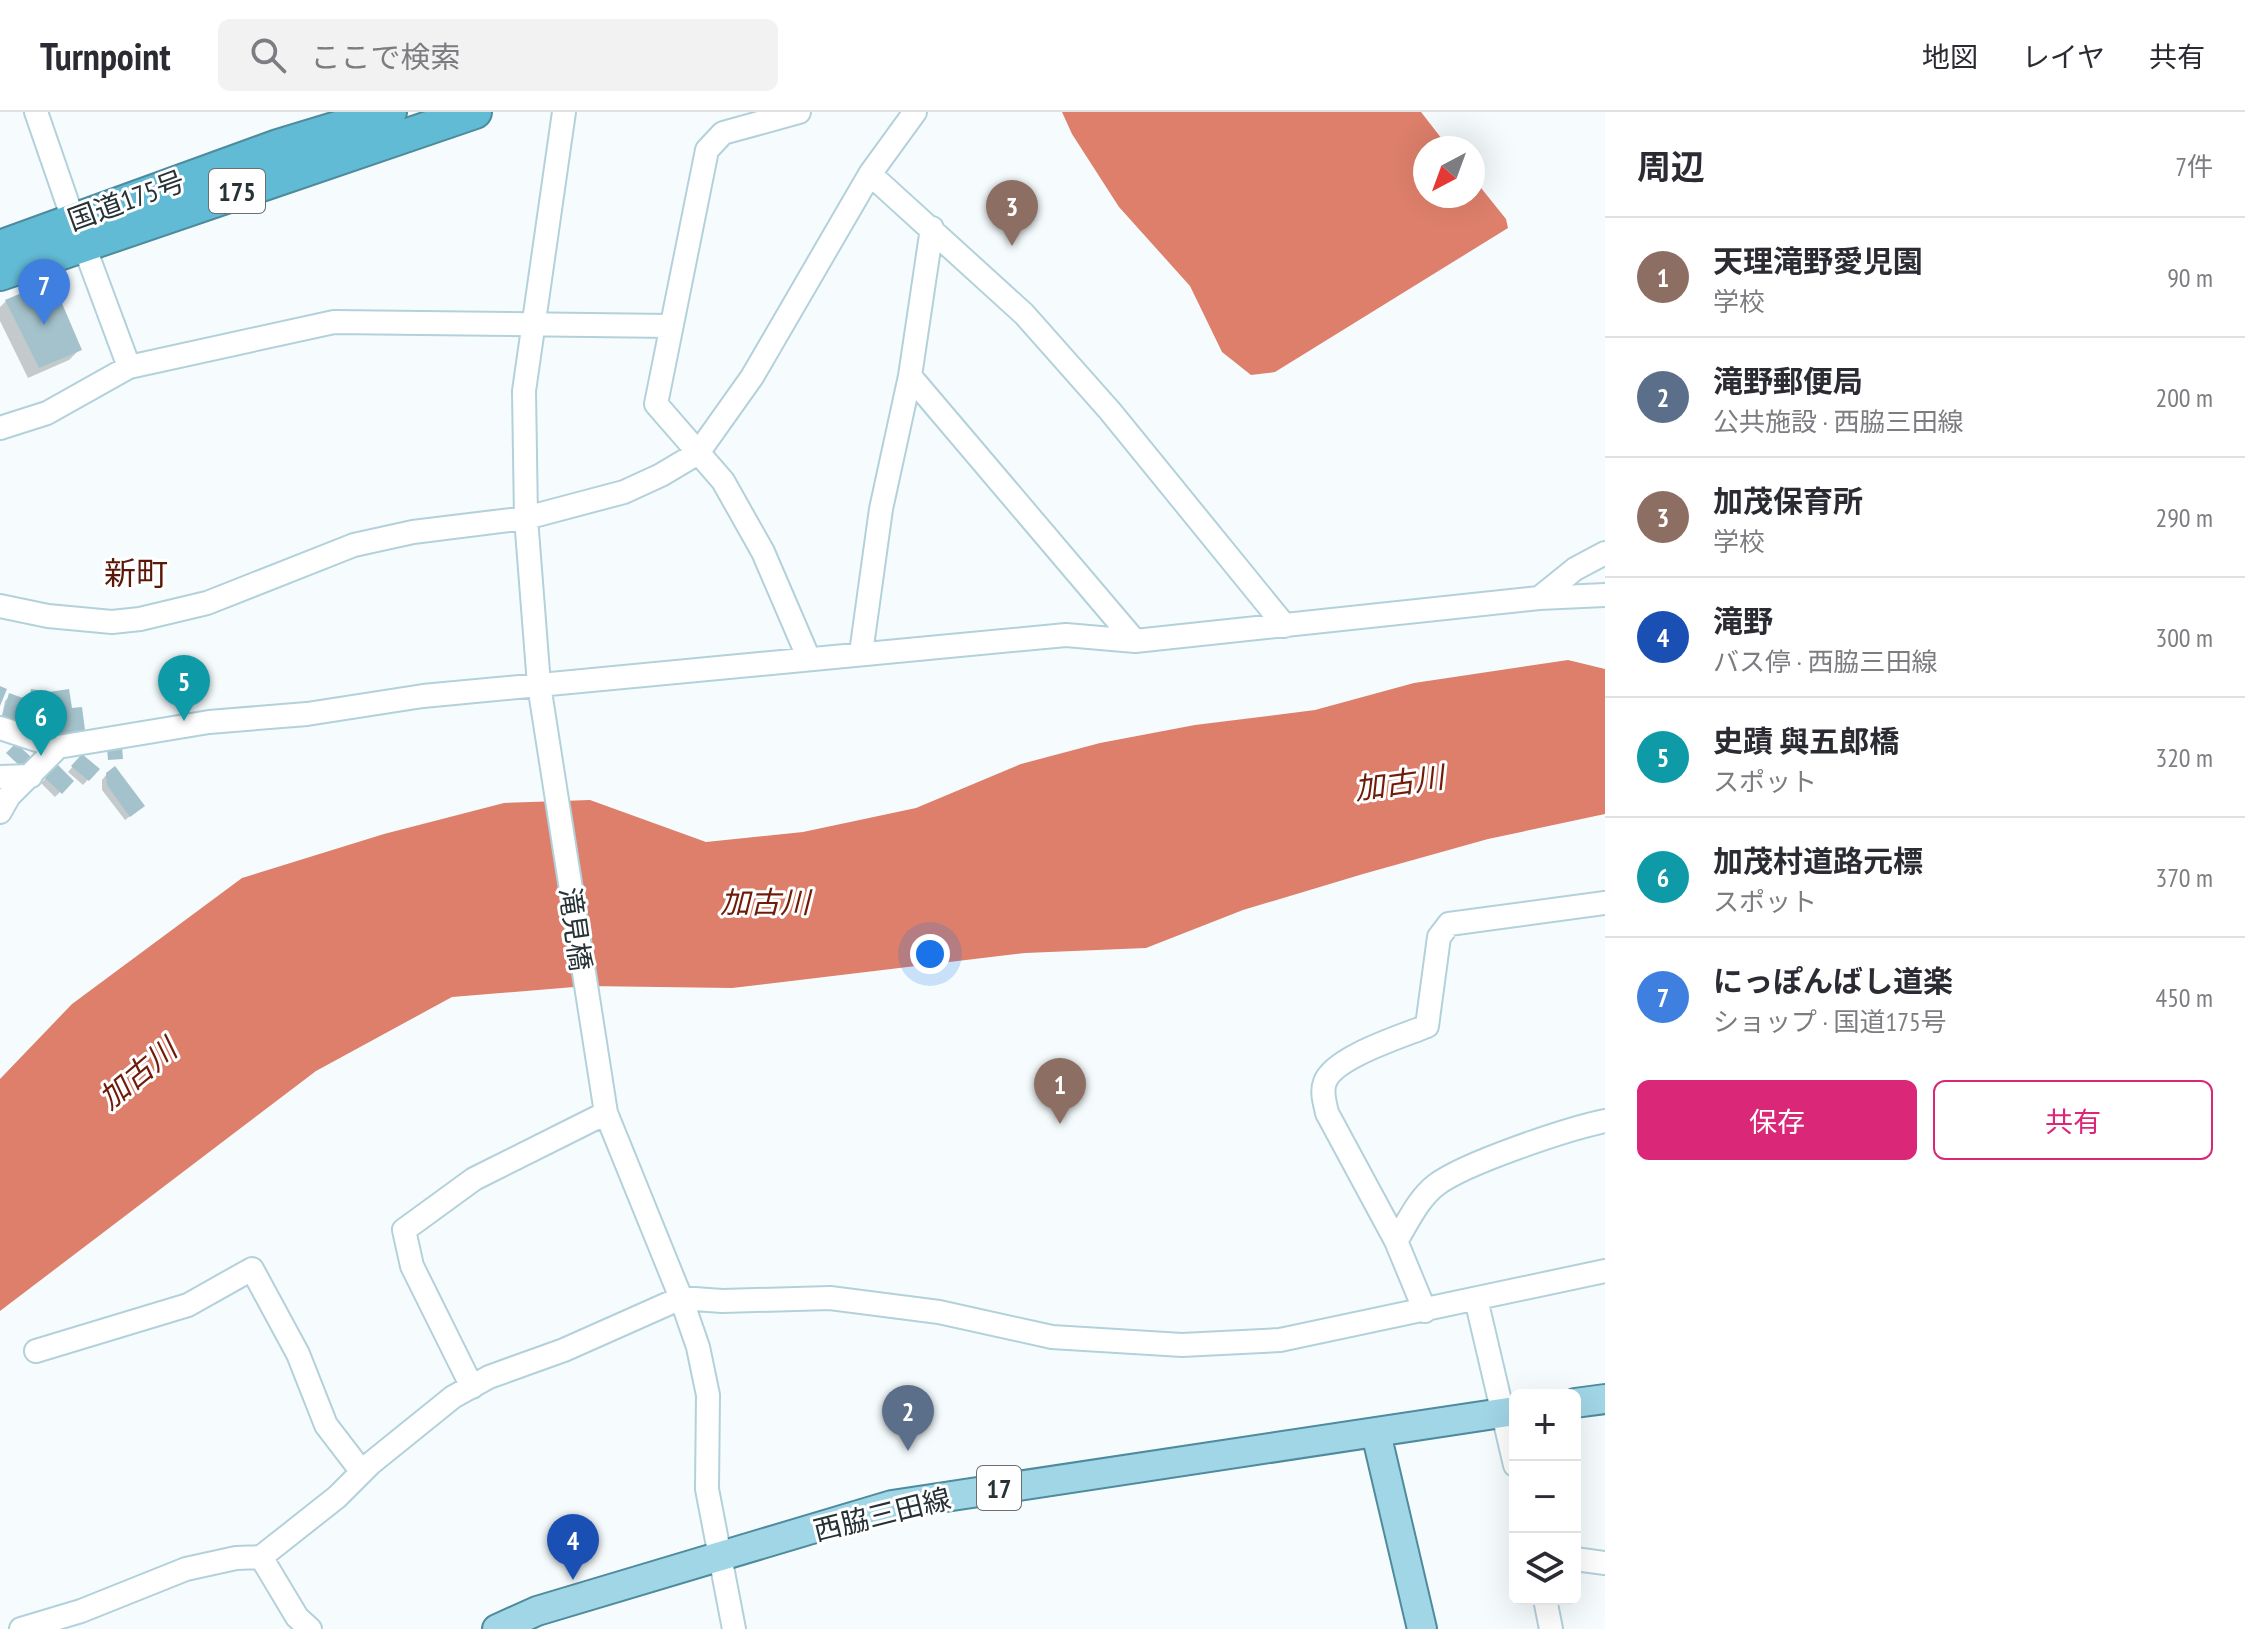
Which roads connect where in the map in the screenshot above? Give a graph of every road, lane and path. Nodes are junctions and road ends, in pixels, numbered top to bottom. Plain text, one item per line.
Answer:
1 (36, 112) edge
2 (390, 112) edge
3 (475, 112) edge
4 (564, 112) edge
5 (799, 112) edge
6 (909, 114) edge
7 (870, 174) junction
8 (932, 228) junction
9 (78, 231) junction
10 (0, 247) edge
11 (0, 274) edge
12 (534, 324) junction
13 (671, 326) junction
14 (129, 367) junction
15 (910, 376) junction
16 (0, 428) edge
17 (698, 453) junction
18 (526, 518) junction
19 (1605, 553) edge
20 (1605, 595) edge
21 (1539, 598) junction
22 (0, 606) edge
23 (1285, 626) junction
24 (1135, 641) junction
25 (861, 653) junction
26 (809, 659) junction
27 (539, 685) junction
28 (0, 728) edge
29 (58, 747) junction
30 (31, 776) junction
31 (0, 777) edge
32 (0, 812) edge
33 (1605, 903) edge
34 (606, 1113) junction
35 (1605, 1121) edge
36 (1396, 1241) junction
37 (1605, 1271) edge
38 (681, 1298) junction
39 (1476, 1299) junction
40 (1425, 1311) junction
41 (36, 1351) dead end
42 (472, 1387) junction
43 (1605, 1399) edge
44 (1581, 1402) edge
45 (1509, 1412) edge
46 (1376, 1433) junction
47 (362, 1472) junction
48 (261, 1557) junction
49 (721, 1558) junction
50 (1581, 1560) edge
51 (1605, 1563) edge
52 (1545, 1605) edge
53 (1546, 1628) edge
54 (21, 1629) edge
55 (310, 1629) edge
56 (497, 1629) edge
57 (734, 1629) edge
58 (1422, 1629) edge

1 - 9 street
2 - 9 highway, 国道175号 / 175
3 - 9 highway, 国道175号 / 175
4 - 12 street, 滝見橋
5 - 13 street
6 - 7 street
7 - 8 street
7 - 17 street
8 - 15 street
8 - 23 street
9 - 10 highway, 国道175号 / 175
9 - 11 highway, 国道175号 / 175
9 - 14 street
12 - 13 street
12 - 14 street
12 - 18 street, 滝見橋
13 - 17 street
14 - 16 street
15 - 24 street
15 - 25 street
17 - 18 street
17 - 26 street
18 - 22 street
18 - 27 street, 滝見橋
19 - 21 street
20 - 21 street
21 - 23 street
23 - 24 street
24 - 25 street
25 - 26 street
26 - 27 street
27 - 29 street
27 - 34 street, 滝見橋
28 - 29 street
29 - 30 street
30 - 31 street
30 - 32 street
33 - 36 street
34 - 38 street, 滝見橋
34 - 42 street
35 - 36 street
36 - 40 street
37 - 39 street
38 - 40 street
38 - 42 street
38 - 49 street, 滝見橋
39 - 40 street
39 - 45 street
41 - 47 street
42 - 47 street
43 - 44 main road
45 - 46 main road, 西脇三田線 / 17
46 - 49 main road, 西脇三田線 / 17
46 - 58 main road
47 - 48 street
48 - 54 street
48 - 55 street
49 - 56 main road, 西脇三田線 / 17
49 - 57 street, 滝見橋
50 - 51 street
52 - 53 street

